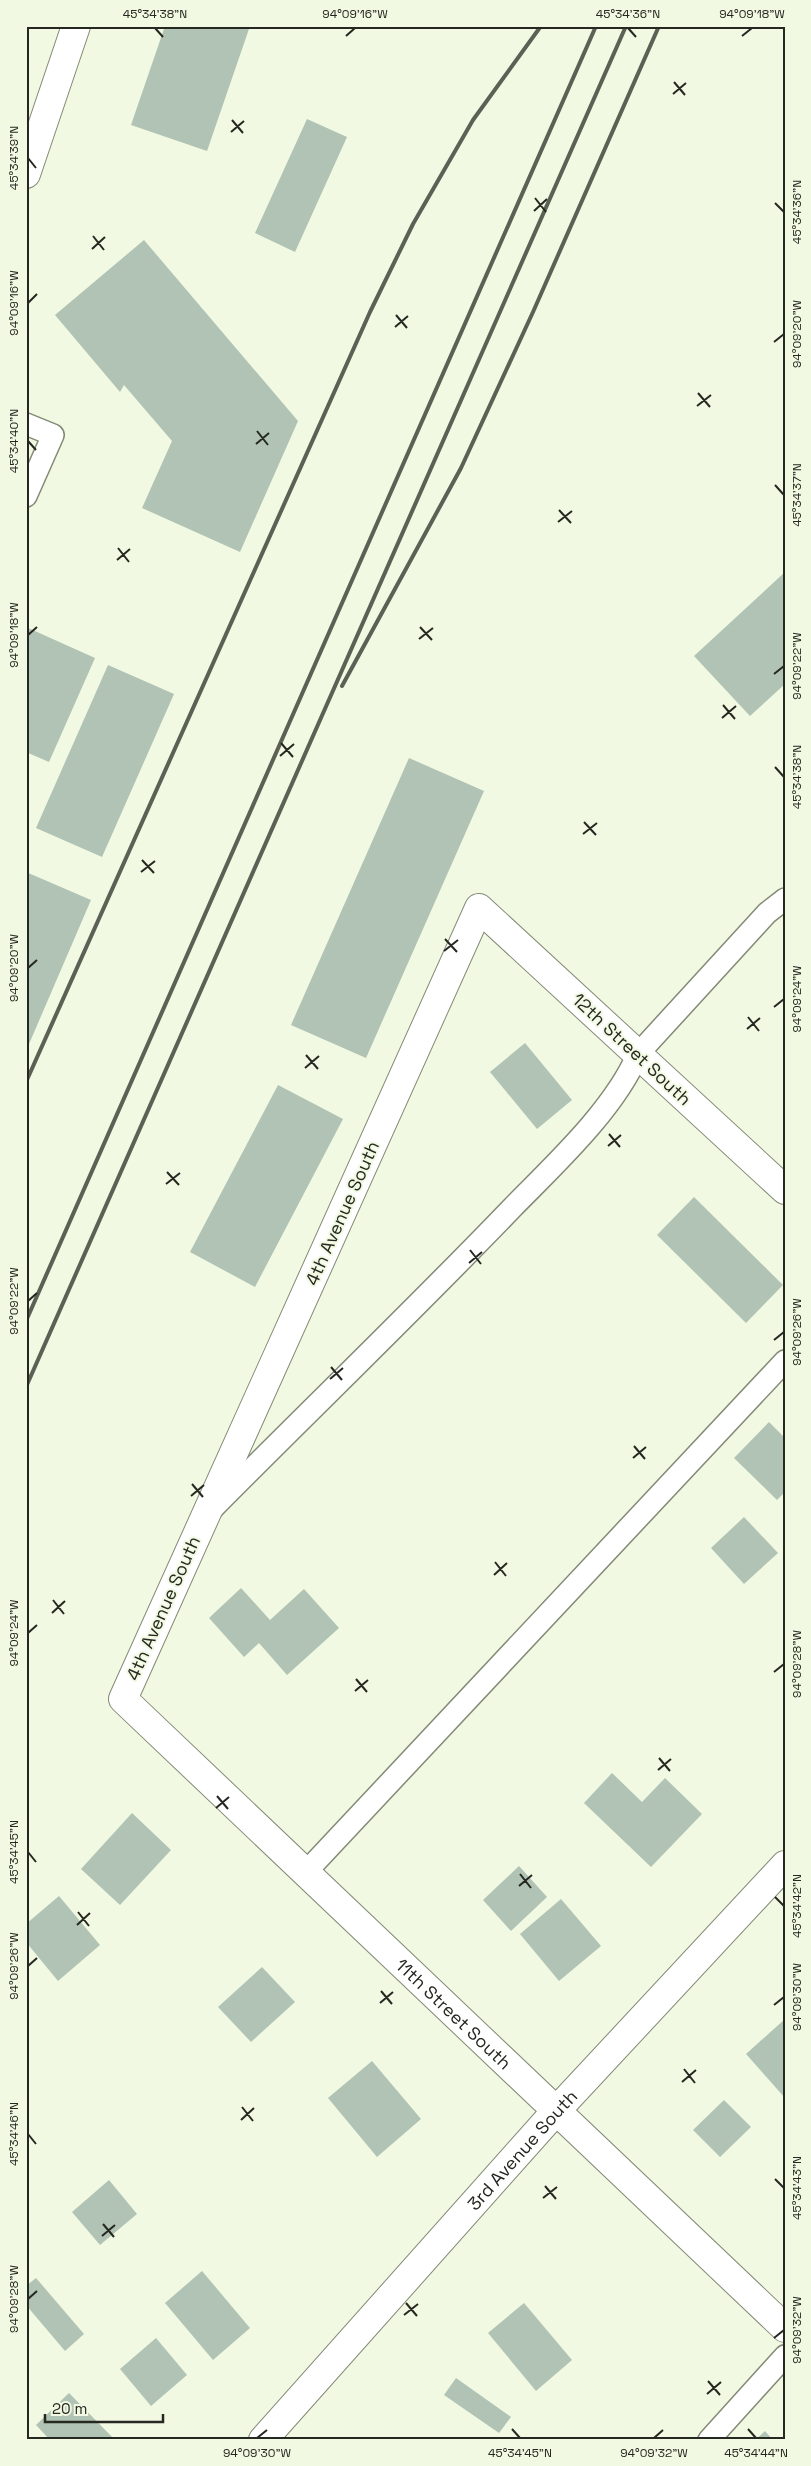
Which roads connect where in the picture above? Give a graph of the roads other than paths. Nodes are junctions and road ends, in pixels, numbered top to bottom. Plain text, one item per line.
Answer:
1 (76, 26) edge
2 (26, 174) edge
3 (26, 424) edge
4 (26, 496) edge
5 (785, 899) edge
6 (479, 908) joint
7 (638, 1054) junction
8 (785, 1190) edge
9 (785, 1361) edge
10 (204, 1517) junction
11 (123, 1698) joint
12 (785, 1865) edge
13 (305, 1873) junction
14 (555, 2112) junction
15 (785, 2328) edge
16 (785, 2356) edge
17 (263, 2440) edge
18 (709, 2440) edge

1 - 2 street
3 - 4 lane
5 - 7 lane, 4th Avenue South
6 - 7 street, 12th Street South
6 - 10 street, 4th Avenue South
7 - 8 street, 12th Street South
7 - 10 lane, 4th Avenue South
9 - 13 lane
10 - 11 street, 4th Avenue South
11 - 13 street, 11th Street South
12 - 14 street, 3rd Avenue South
13 - 14 street, 11th Street South
14 - 15 street, 11th Street South
14 - 17 street, 3rd Avenue South
16 - 18 lane

